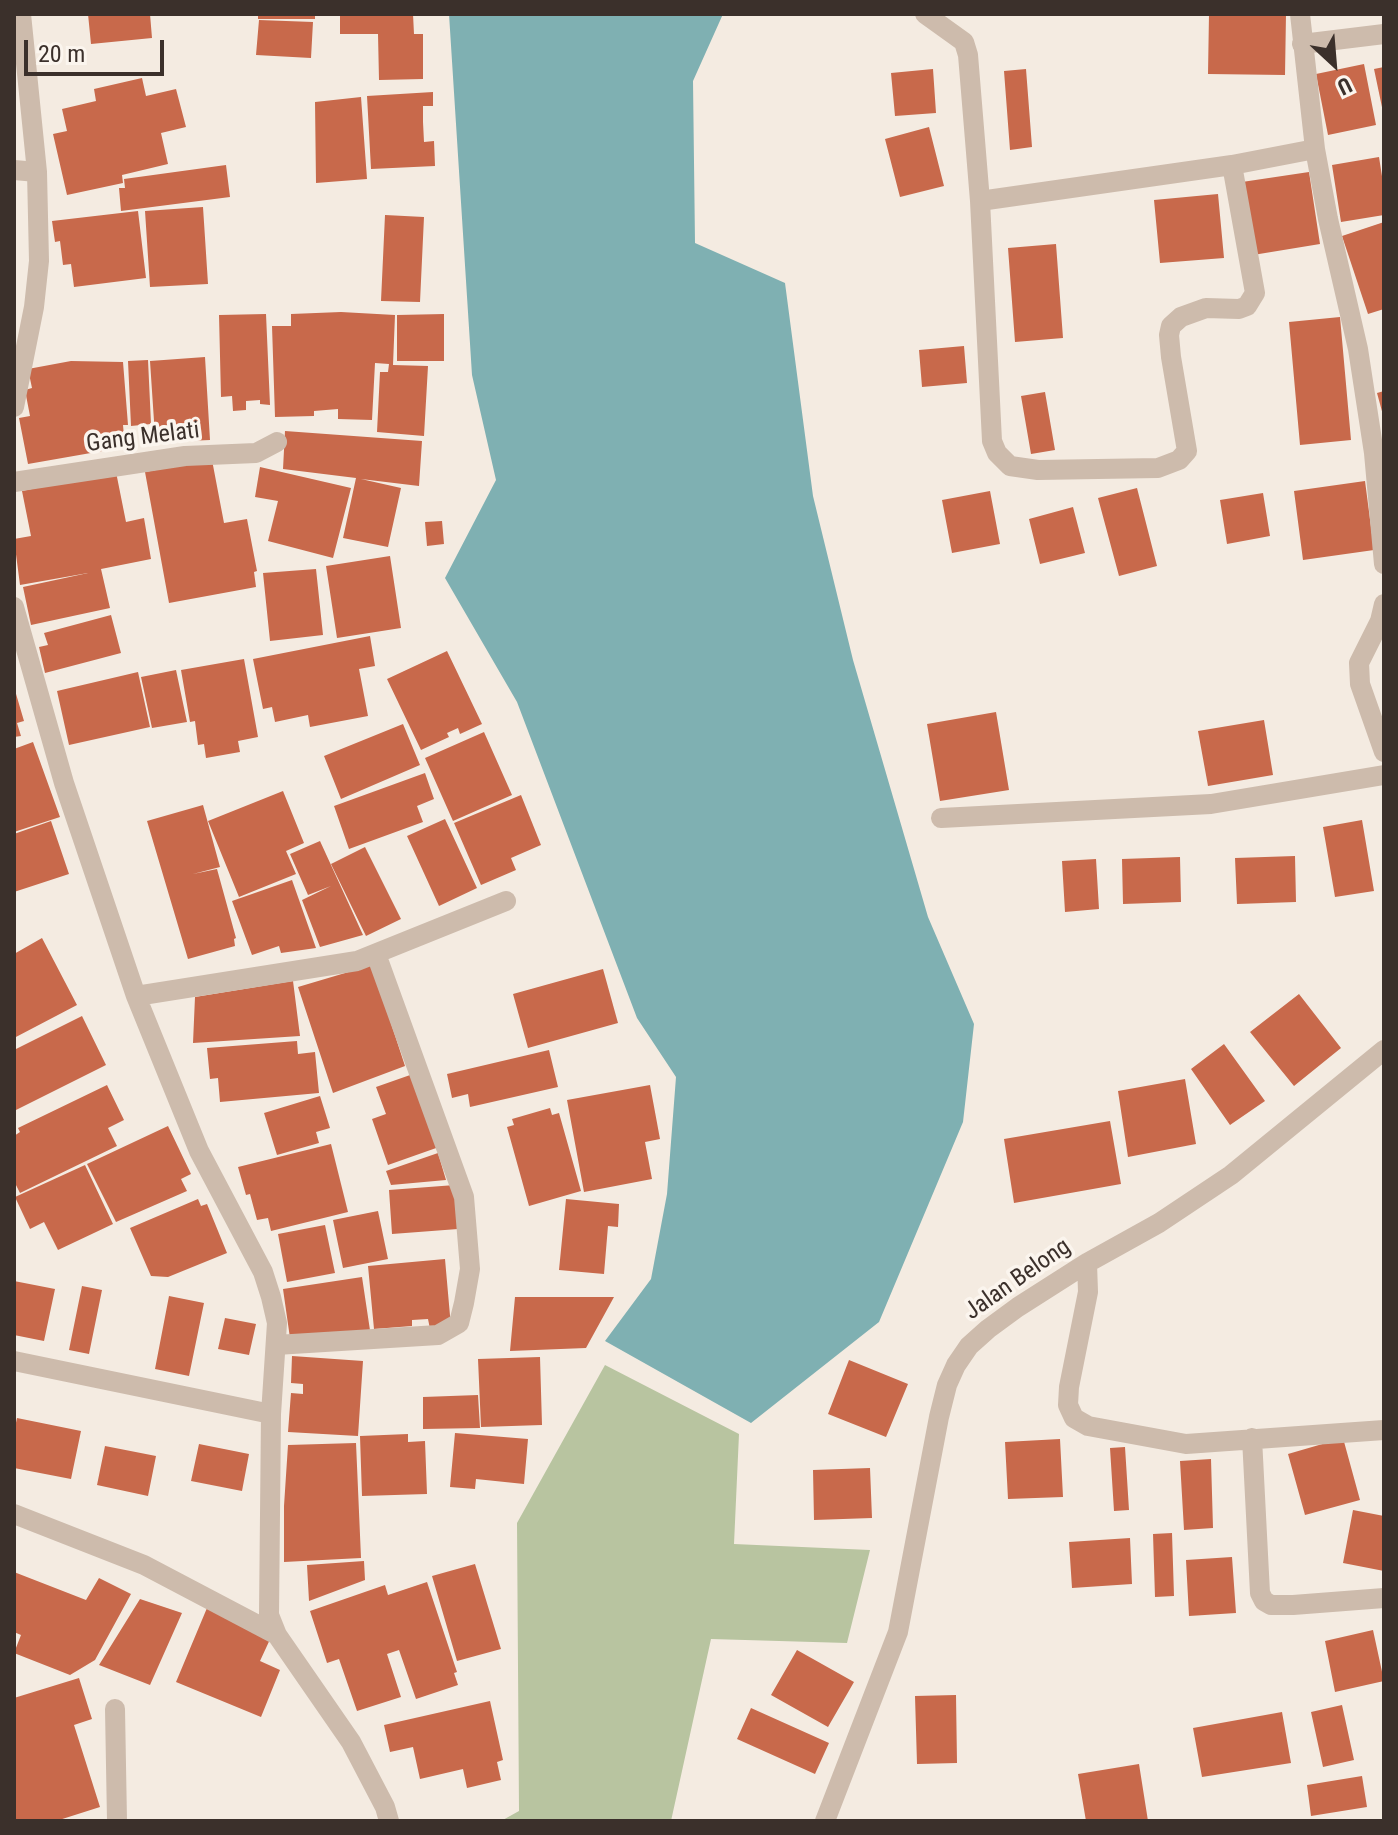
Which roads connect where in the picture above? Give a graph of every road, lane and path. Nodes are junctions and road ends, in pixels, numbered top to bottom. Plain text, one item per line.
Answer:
1 (21, 14) edge
2 (925, 14) edge
3 (1300, 14) edge
4 (1384, 34) edge
5 (1302, 44) junction
6 (1315, 149) junction
7 (1232, 165) junction
8 (14, 170) edge
9 (37, 172) junction
10 (980, 201) junction
11 (14, 407) edge
12 (277, 442) dead end
13 (14, 482) edge
14 (1384, 564) edge
15 (1384, 604) edge
16 (14, 607) edge
17 (17, 631) edge
18 (1384, 752) edge
19 (1384, 775) edge
20 (941, 818) dead end
21 (506, 901) dead end
22 (376, 954) junction
23 (136, 996) junction
24 (1384, 1050) edge
25 (1087, 1263) junction
26 (276, 1345) junction
27 (14, 1361) edge
28 (271, 1414) junction
29 (1384, 1430) edge
30 (1252, 1438) junction
31 (14, 1514) edge
32 (1384, 1598) edge
33 (277, 1635) junction
34 (115, 1709) dead end
35 (117, 1821) edge
36 (389, 1821) edge
37 (825, 1821) edge

1 - 9 street
2 - 10 street
3 - 5 street
4 - 5 street
5 - 6 street
6 - 7 street
6 - 14 street
7 - 10 street
7 - 10 street
8 - 9 street
9 - 11 street
12 - 13 street, Gang Melati
15 - 18 street
16 - 17 street
17 - 23 street
19 - 20 street
21 - 22 street
22 - 23 street
22 - 26 street
23 - 26 street
24 - 25 street, Jalan Belong
25 - 30 street
25 - 37 street, Jalan Belong
26 - 28 street
27 - 28 street
28 - 33 street
29 - 30 street
30 - 32 street
31 - 33 street
33 - 36 street
34 - 35 street

